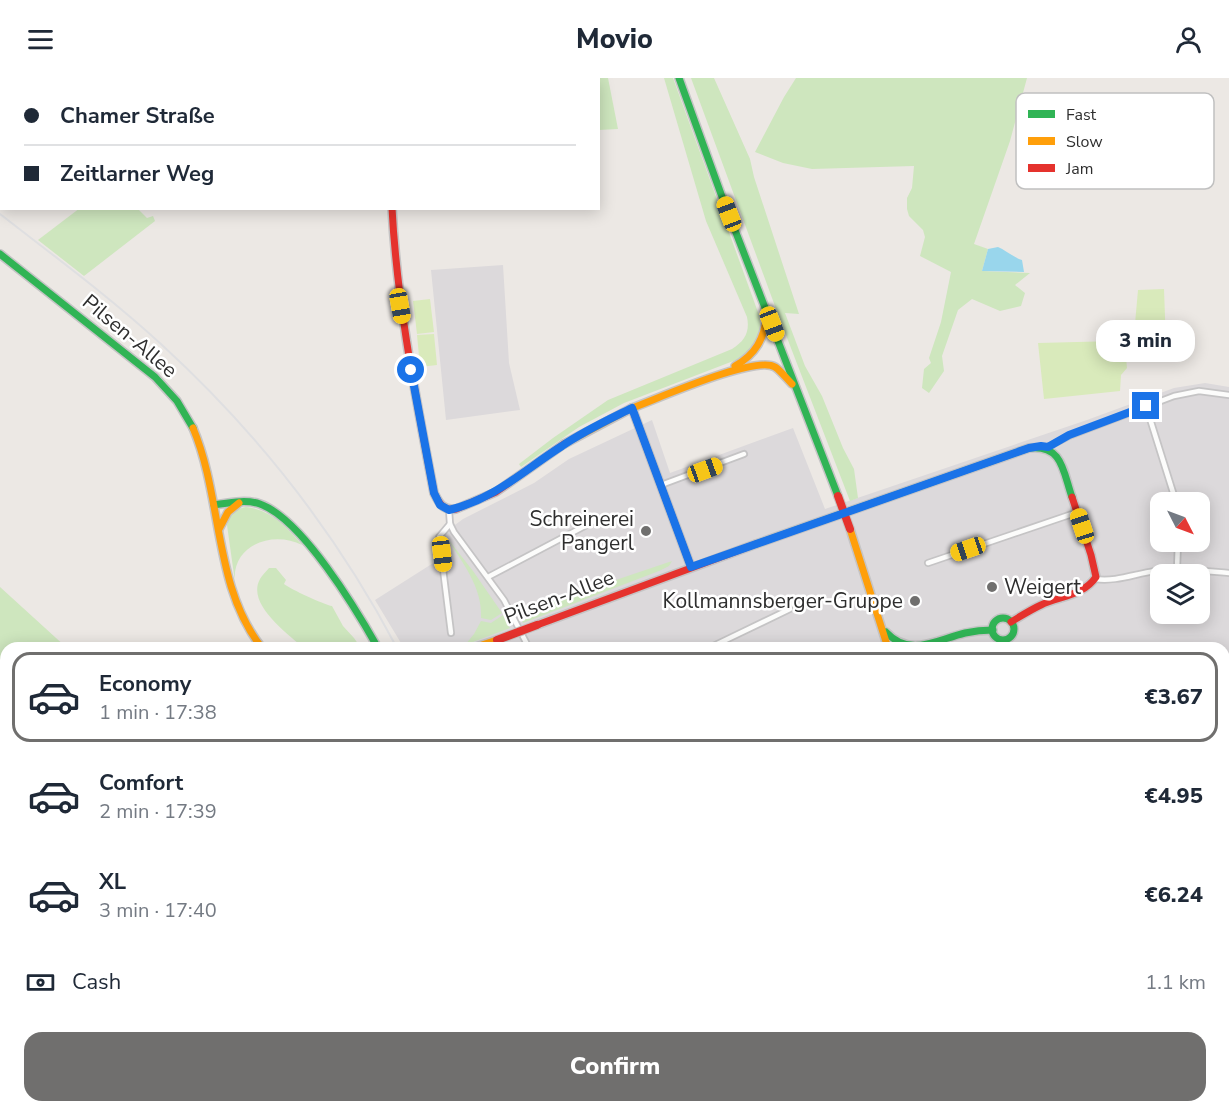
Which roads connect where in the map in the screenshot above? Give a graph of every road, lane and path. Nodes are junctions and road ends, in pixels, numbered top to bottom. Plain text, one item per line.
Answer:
1 (680, 78) edge
2 (392, 210) edge
3 (0, 254) edge
4 (767, 310) junction
5 (720, 375) junction
6 (1229, 395) edge
7 (801, 399) junction
8 (1146, 406) junction
9 (632, 408) junction
10 (1048, 447) junction
11 (744, 454) dead end
12 (661, 485) junction
13 (1173, 492) edge
14 (239, 502) junction
15 (214, 505) junction
16 (449, 510) junction
17 (1078, 512) junction
18 (598, 519) dead end
19 (450, 524) junction
20 (219, 529) junction
21 (928, 563) dead end
22 (691, 567) junction
23 (1210, 572) edge
24 (1150, 573) edge
25 (1229, 573) edge
26 (488, 578) junction
27 (1095, 579) junction
28 (790, 609) dead end
29 (1011, 622) junction
30 (881, 624) junction
31 (993, 630) junction
32 (451, 633) dead end
33 (258, 642) edge
34 (374, 642) edge
35 (491, 642) edge
36 (526, 642) edge
37 (721, 642) edge
38 (886, 642) edge
39 (896, 642) edge
40 (936, 642) edge
41 (1003, 642) edge
42 (1008, 642) edge

1 - 4 main road
2 - 16 main road
3 - 15 main road, Pilsen-Allee
4 - 5 main road
4 - 7 main road
5 - 7 main road
5 - 9 main road
6 - 8 street
7 - 30 main road, bridge
8 - 10 street
8 - 13 street
9 - 12 main road
9 - 16 main road
10 - 17 main road
10 - 22 main road, Pilsen-Allee
11 - 12 street
12 - 22 main road
14 - 15 main road
14 - 20 main road
14 - 34 main road
15 - 20 main road, Pilsen-Allee
16 - 19 street
17 - 21 street
17 - 27 main road
18 - 26 street
19 - 26 street
19 - 32 street
20 - 33 main road, Pilsen-Allee
22 - 35 main road, Pilsen-Allee, bridge
23 - 25 street
24 - 27 street
26 - 36 street
27 - 29 main road
28 - 37 street
29 - 31 main road
29 - 42 main road
30 - 38 main road
30 - 39 main road
31 - 40 main road
31 - 41 main road

